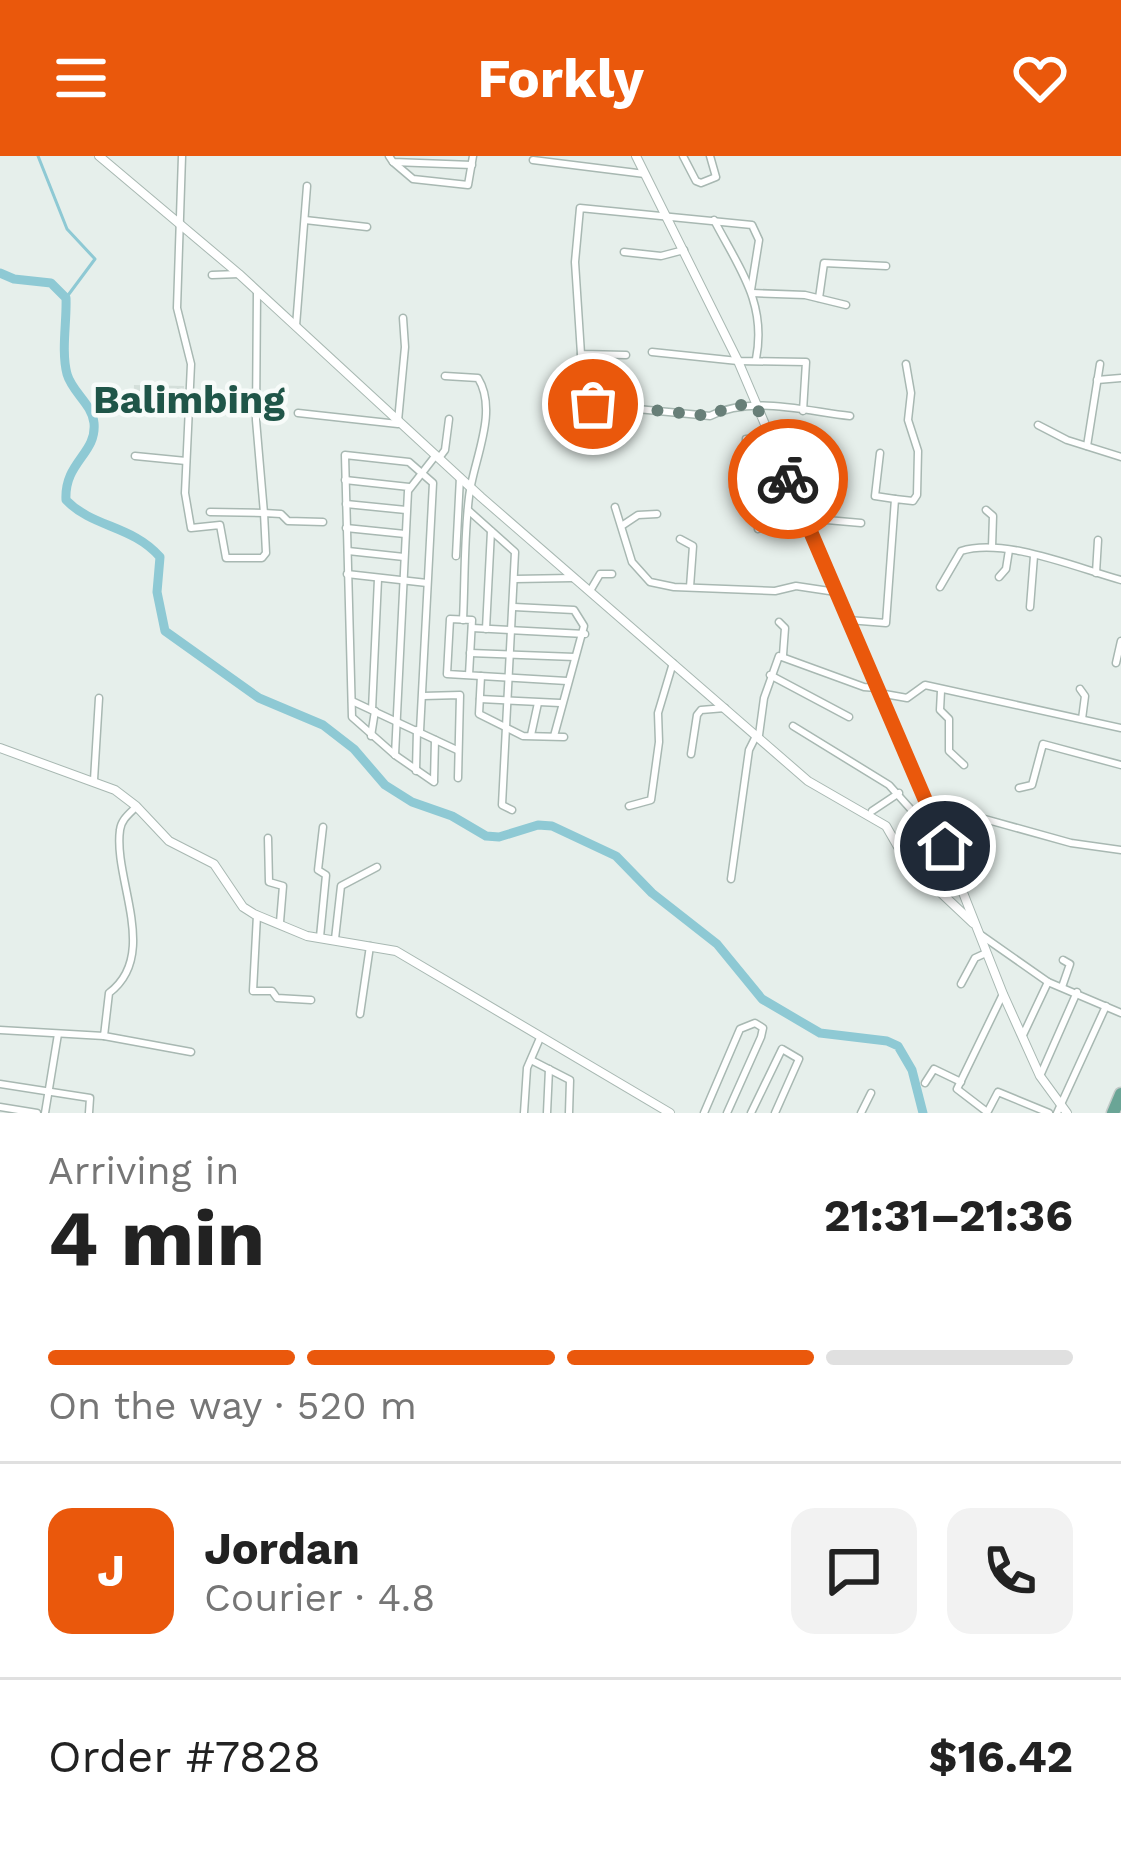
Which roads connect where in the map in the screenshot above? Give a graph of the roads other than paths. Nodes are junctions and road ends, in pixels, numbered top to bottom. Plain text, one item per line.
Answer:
1 (99, 156) edge
2 (182, 156) edge
3 (636, 156) edge
4 (683, 156) edge
5 (710, 156) edge
6 (391, 159) edge
7 (472, 160) edge
8 (533, 160) dead end
9 (112, 161) edge
10 (645, 174) junction
11 (307, 186) dead end
12 (666, 215) junction
13 (305, 220) junction
14 (714, 220) junction
15 (178, 222) junction
16 (367, 227) dead end
17 (684, 250) junction
18 (624, 252) dead end
19 (886, 266) dead end
20 (239, 274) junction
21 (212, 275) dead end
22 (257, 290) junction
23 (751, 291) junction
24 (819, 298) junction
25 (846, 304) dead end
26 (403, 318) dead end
27 (296, 326) junction
28 (652, 352) dead end
29 (581, 354) junction
30 (626, 355) dead end
31 (756, 359) junction
32 (738, 361) junction
33 (907, 364) dead end
34 (1100, 364) dead end
35 (445, 376) dead end
36 (1121, 378) edge
37 (1097, 380) junction
38 (756, 405) junction
39 (803, 411) junction
40 (298, 413) dead end
41 (850, 416) dead end
42 (448, 419) dead end
43 (399, 423) junction
44 (1039, 425) dead end
45 (770, 436) junction
46 (1087, 446) junction
47 (880, 453) dead end
48 (134, 455) dead end
49 (438, 456) junction
50 (1121, 458) edge
51 (186, 461) junction
52 (745, 471) dead end
53 (420, 472) junction
54 (460, 477) junction
55 (345, 480) junction
56 (409, 487) junction
57 (471, 488) junction
58 (895, 499) junction
59 (346, 504) junction
60 (615, 507) dead end
61 (406, 510) junction
62 (468, 510) junction
63 (986, 510) dead end
64 (210, 512) dead end
65 (264, 513) junction
66 (656, 514) dead end
67 (805, 521) junction
68 (323, 522) dead end
69 (861, 524) dead end
70 (623, 525) junction
71 (346, 528) junction
72 (758, 529) dead end
73 (491, 531) junction
74 (405, 534) junction
75 (680, 539) dead end
76 (1098, 540) dead end
77 (992, 547) junction
78 (1009, 550) junction
79 (346, 551) junction
80 (456, 556) dead end
81 (1034, 556) junction
82 (404, 557) junction
83 (1096, 573) junction
84 (347, 574) junction
85 (612, 574) dead end
86 (999, 577) dead end
87 (574, 578) junction
88 (378, 579) junction
89 (515, 579) junction
90 (1121, 580) edge
91 (404, 581) junction
92 (427, 583) junction
93 (690, 587) junction
94 (940, 587) dead end
95 (590, 591) junction
96 (836, 592) junction
97 (514, 607) junction
98 (1030, 607) dead end
99 (463, 620) junction
100 (848, 620) junction
101 (779, 622) dead end
102 (472, 628) junction
103 (486, 629) junction
104 (512, 630) junction
105 (585, 634) junction
106 (1121, 641) edge
107 (470, 652) junction
108 (511, 653) junction
109 (783, 655) junction
110 (576, 657) junction
111 (673, 663) junction
112 (1117, 663) dead end
113 (469, 675) junction
114 (770, 675) junction
115 (481, 676) junction
116 (510, 677) junction
117 (567, 681) junction
118 (1081, 689) dead end
119 (878, 691) junction
120 (941, 691) junction
121 (423, 696) junction
122 (99, 698) dead end
123 (480, 699) junction
124 (352, 701) junction
125 (508, 701) junction
126 (538, 702) junction
127 (562, 703) junction
128 (725, 708) junction
129 (374, 711) junction
130 (849, 717) dead end
131 (1082, 719) junction
132 (396, 721) junction
133 (793, 726) dead end
134 (506, 727) junction
135 (1121, 728) edge
136 (418, 731) junction
137 (758, 734) junction
138 (531, 735) junction
139 (371, 736) junction
140 (435, 740) junction
141 (0, 748) edge
142 (458, 750) junction
143 (691, 754) dead end
144 (395, 755) junction
145 (964, 765) dead end
146 (1121, 765) edge
147 (416, 771) junction
148 (458, 778) dead end
149 (94, 780) junction
150 (1019, 788) dead end
151 (899, 793) junction
152 (136, 806) junction
153 (628, 806) dead end
154 (512, 810) dead end
155 (929, 810) junction
156 (872, 812) dead end
157 (323, 827) dead end
158 (268, 838) dead end
159 (945, 847) junction
160 (1121, 850) edge
161 (377, 867) dead end
162 (731, 879) dead end
163 (257, 915) junction
164 (280, 922) junction
165 (973, 923) junction
166 (978, 935) junction
167 (320, 938) junction
168 (334, 939) junction
169 (370, 946) junction
170 (986, 953) junction
171 (1063, 960) dead end
172 (1048, 982) junction
173 (961, 984) dead end
174 (1063, 987) junction
175 (1077, 992) junction
176 (1003, 994) junction
177 (311, 1000) dead end
178 (1106, 1006) junction
179 (360, 1013) dead end
180 (1121, 1013) edge
181 (0, 1030) edge
182 (58, 1034) junction
183 (1023, 1035) junction
184 (104, 1036) junction
185 (543, 1039) junction
186 (191, 1052) dead end
187 (533, 1057) junction
188 (549, 1069) junction
189 (1040, 1076) junction
190 (961, 1082) junction
191 (925, 1083) dead end
192 (0, 1084) edge
193 (48, 1091) junction
194 (871, 1093) dead end
195 (1120, 1097) edge
196 (1027, 1102) junction
197 (0, 1107) edge
198 (1058, 1111) edge
199 (41, 1113) edge
200 (88, 1113) edge
201 (524, 1113) edge
202 (547, 1113) edge
203 (569, 1113) edge
204 (670, 1113) edge
205 (704, 1113) edge
206 (727, 1113) edge
207 (751, 1113) edge
208 (775, 1113) edge
209 (861, 1113) edge
210 (987, 1113) edge
211 (1022, 1113) edge
212 (1113, 1113) edge

1 - 9 street
2 - 15 street
3 - 10 street
4 - 5 street
6 - 7 street
6 - 7 street
8 - 10 street
9 - 15 street
10 - 12 street
11 - 13 street
12 - 14 street
12 - 17 street
12 - 29 street
13 - 16 street
13 - 27 street
14 - 23 street
14 - 23 street
15 - 20 street
15 - 51 street
17 - 18 street
17 - 32 street
19 - 24 street
20 - 21 street
20 - 22 street
22 - 27 street
22 - 65 street
23 - 24 street
23 - 31 street
24 - 25 street
26 - 43 street
27 - 43 street
28 - 32 street
29 - 30 street
29 - 38 street
31 - 32 street
31 - 39 street
32 - 38 street
33 - 58 street
34 - 37 street
35 - 57 street
36 - 37 street
37 - 46 street
38 - 39 street
38 - 45 street
39 - 41 street
40 - 43 street
42 - 49 street
43 - 49 street
44 - 46 street
45 - 52 street
45 - 67 street
46 - 50 street
47 - 58 street
48 - 51 street
49 - 53 street
49 - 54 street
51 - 65 street
53 - 55 street
53 - 56 street
53 - 92 street
54 - 57 street
54 - 80 street
55 - 56 street
55 - 59 street
56 - 61 street
57 - 62 street
57 - 87 street
58 - 100 street
59 - 61 street
59 - 71 street
60 - 70 street
61 - 74 street
62 - 73 street
62 - 99 street
63 - 77 street
64 - 65 street
65 - 68 street
66 - 70 street
67 - 69 street
67 - 72 street
67 - 96 street
70 - 93 street
71 - 74 street
71 - 79 street
73 - 89 street
73 - 103 street
74 - 82 street
75 - 93 street
76 - 83 street
77 - 78 street
77 - 94 street
78 - 81 street
78 - 86 street
79 - 82 street
79 - 84 street
81 - 83 street
81 - 98 street
82 - 91 street
83 - 90 street
84 - 88 street
84 - 124 street
85 - 95 street
87 - 89 street
87 - 95 street
88 - 91 street
88 - 129 street
89 - 97 street
91 - 92 street
91 - 132 street
92 - 121 street
93 - 96 street
95 - 111 street
96 - 100 street
97 - 104 street
97 - 105 street
99 - 102 street
99 - 113 street
100 - 119 street
101 - 109 street
102 - 103 street
102 - 107 street
103 - 104 street
104 - 105 street
104 - 108 street
105 - 110 street
106 - 112 street
107 - 108 street
107 - 113 street
108 - 110 street
108 - 116 street
109 - 114 street
109 - 119 street
110 - 117 street
111 - 128 street
111 - 153 street
113 - 115 street
114 - 130 street
114 - 137 street
115 - 116 street
115 - 123 street
116 - 117 street
116 - 125 street
117 - 127 street
118 - 131 street
119 - 120 street
119 - 155 street
120 - 131 street
120 - 145 street
121 - 136 street
121 - 142 street
122 - 149 street
123 - 125 street
123 - 134 street
124 - 129 street
124 - 139 street
125 - 126 street
125 - 134 street
126 - 127 street
126 - 138 street
127 - 138 street
128 - 137 street
128 - 143 street
129 - 132 street
129 - 139 street
131 - 135 street
132 - 136 street
132 - 144 street
133 - 151 street
134 - 138 street
134 - 154 street
136 - 140 street
136 - 147 street
137 - 162 street
137 - 165 street
139 - 144 street
140 - 142 street
140 - 147 street
141 - 149 street
142 - 148 street
144 - 147 street
146 - 150 street
149 - 152 street
151 - 155 street
151 - 156 street
152 - 163 street
152 - 184 street
155 - 159 street
157 - 167 street
158 - 164 street
159 - 160 street
159 - 165 street
161 - 168 street
163 - 164 street
163 - 177 street
164 - 167 street
165 - 166 street
166 - 170 street
166 - 172 street
167 - 168 street
168 - 169 street
169 - 179 street
169 - 185 street
170 - 173 street
170 - 176 street
171 - 174 street
172 - 174 street
172 - 183 street
174 - 175 street
175 - 178 street
175 - 189 street
176 - 183 street
176 - 190 street
178 - 180 street
178 - 198 street
181 - 182 street
182 - 184 street
182 - 193 street
183 - 189 street
184 - 186 street
185 - 187 street
185 - 204 street
187 - 188 street
187 - 201 street
188 - 202 street
188 - 203 street
189 - 198 street
190 - 191 street
190 - 210 street
192 - 193 street
193 - 199 street
193 - 200 street
194 - 209 street
195 - 212 main road
196 - 198 street
196 - 210 street
196 - 211 street
197 - 199 street
205 - 206 street
207 - 208 street

